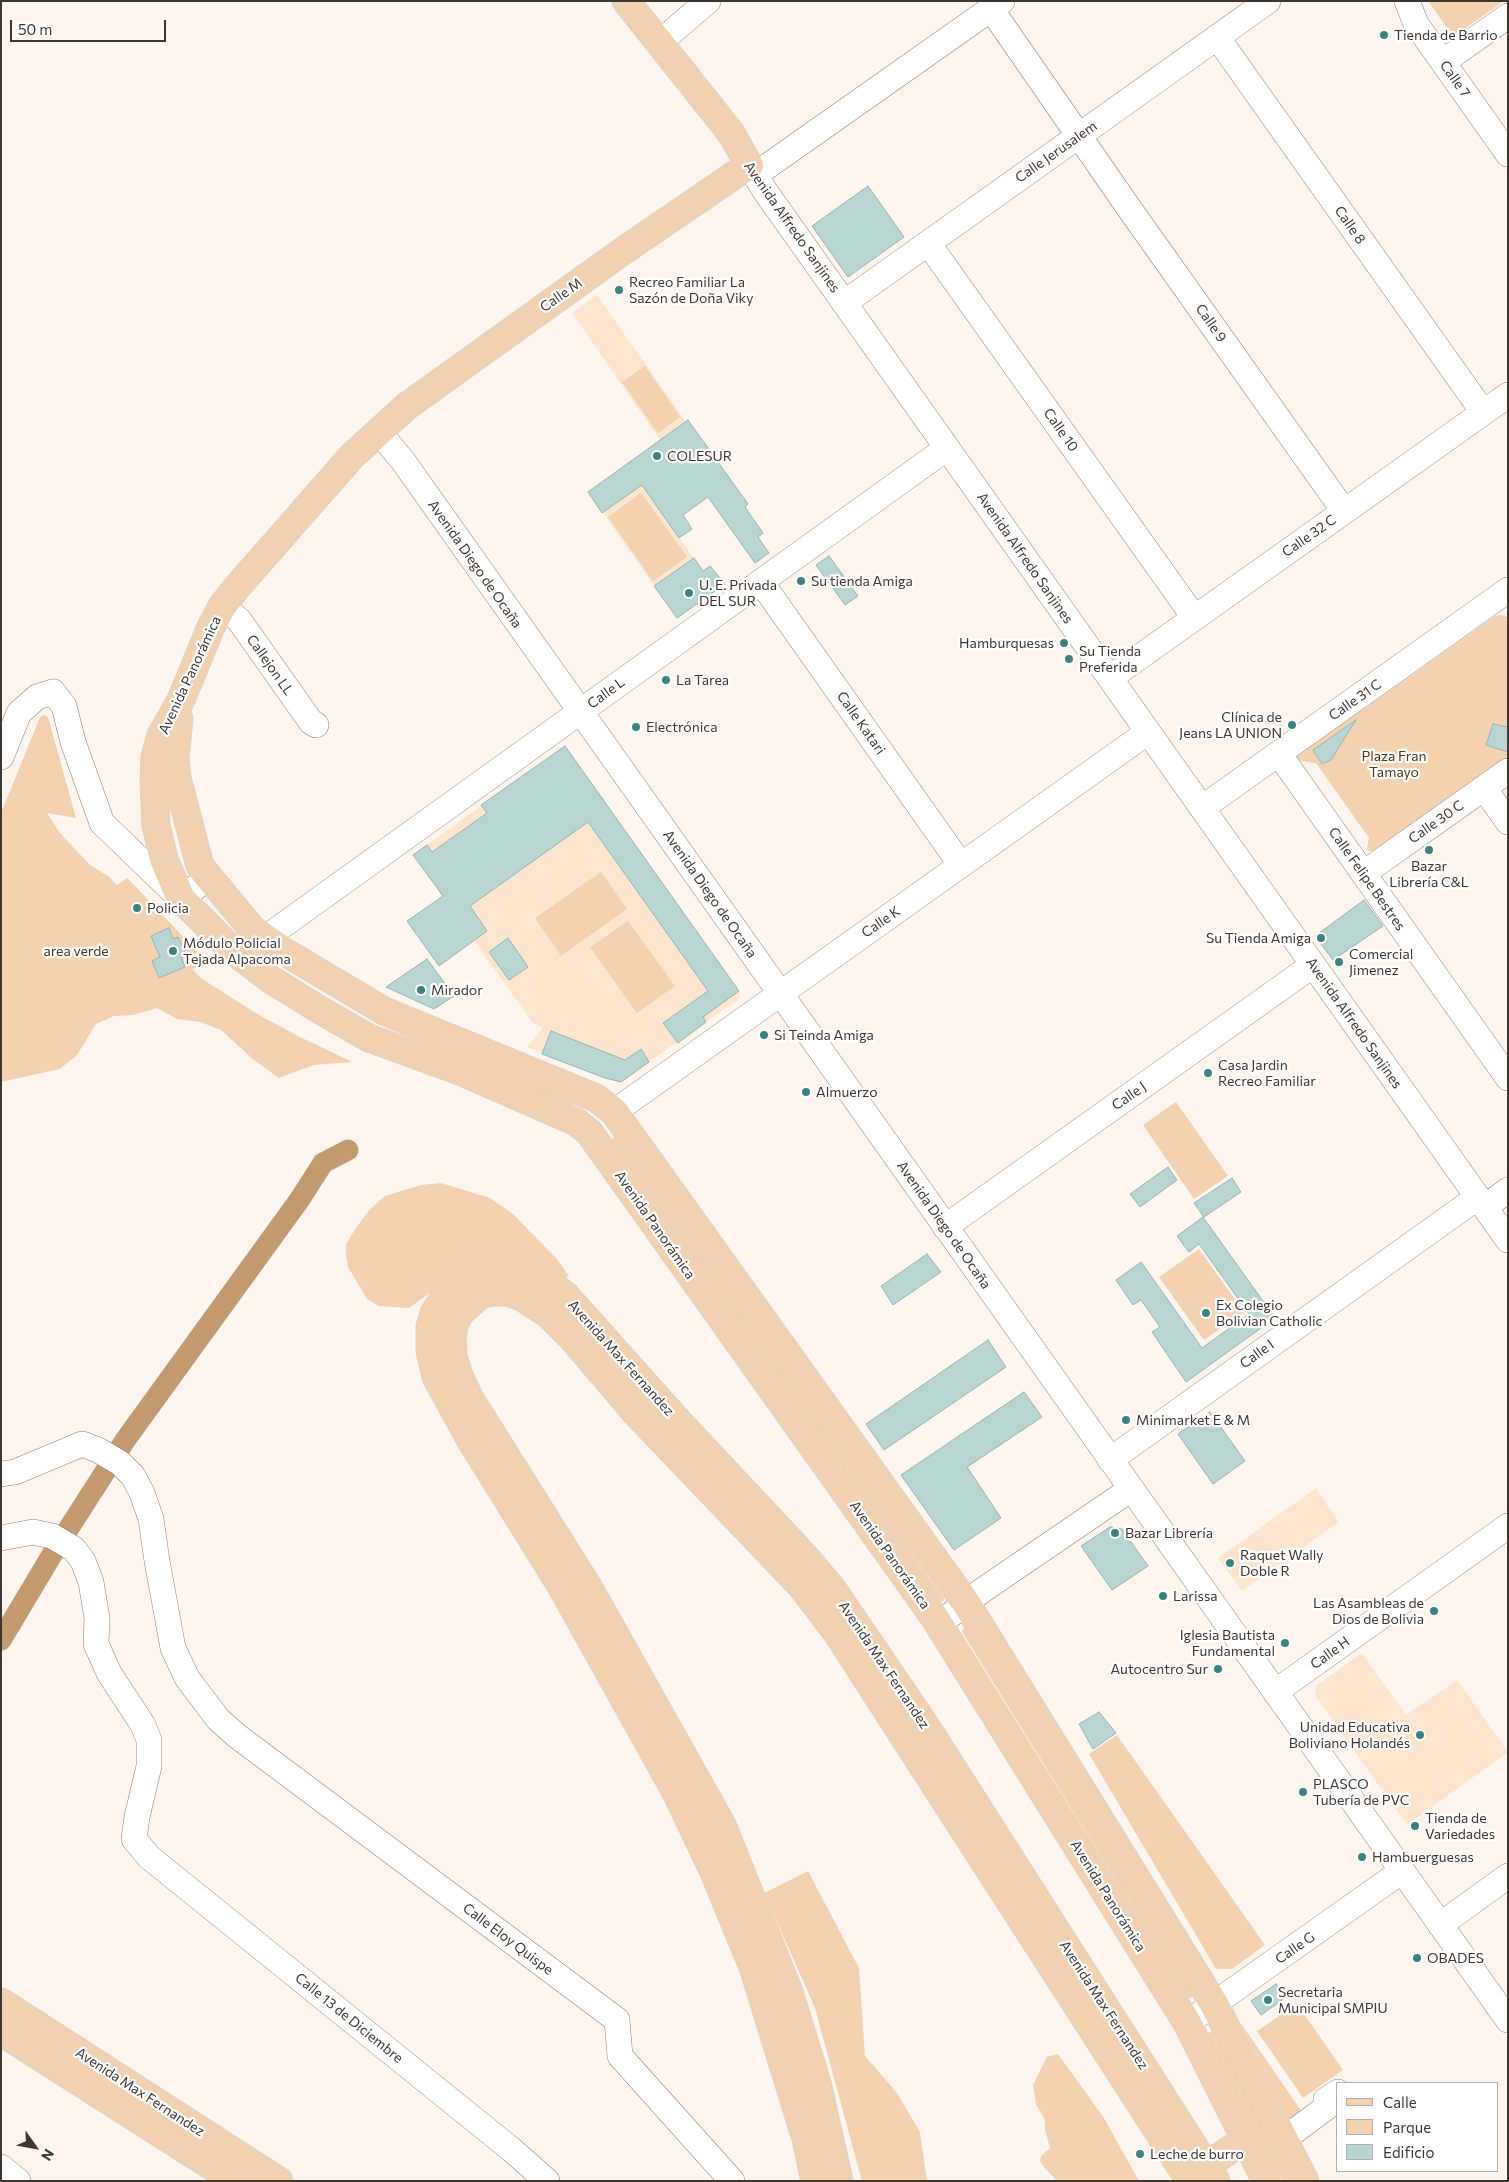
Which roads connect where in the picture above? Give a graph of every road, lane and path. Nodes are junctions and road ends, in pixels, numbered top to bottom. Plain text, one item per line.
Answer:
1 (626, 1) edge
2 (708, 1) edge
3 (1268, 1) edge
4 (1407, 1) edge
5 (997, 5) edge
6 (1508, 16) edge
7 (1217, 37) junction
8 (659, 43) junction
9 (1443, 62) junction
10 (1078, 136) junction
11 (1508, 154) edge
12 (752, 170) junction
13 (928, 243) junction
14 (844, 303) junction
15 (1508, 395) edge
16 (1483, 412) junction
17 (378, 431) junction
18 (947, 448) junction
19 (1344, 511) junction
20 (761, 582) junction
21 (1508, 590) edge
22 (222, 606) junction
23 (1194, 617) junction
24 (1110, 678) junction
25 (180, 702) junction
26 (580, 712) junction
27 (316, 725) dead end
28 (1148, 732) junction
29 (1279, 754) junction
30 (1, 756) edge
31 (1508, 771) edge
32 (1484, 788) junction
33 (1202, 808) junction
34 (1508, 822) edge
35 (961, 865) junction
36 (1364, 873) junction
37 (209, 877) junction
38 (181, 899) junction
39 (264, 939) junction
40 (243, 959) junction
41 (1313, 965) junction
42 (780, 994) junction
43 (1508, 1078) edge
44 (614, 1112) junction
45 (589, 1132) junction
46 (1508, 1190) edge
47 (1481, 1202) junction
48 (945, 1227) junction
49 (1508, 1240) edge
50 (1110, 1460) junction
51 (1, 1474) edge
52 (1131, 1489) junction
53 (1508, 1526) edge
54 (1, 1538) edge
55 (966, 1603) junction
56 (939, 1624) junction
57 (1275, 1692) junction
58 (724, 1864) junction
59 (1402, 1871) junction
60 (1508, 1876) edge
61 (1440, 1925) junction
62 (1, 2002) edge
63 (1214, 2004) junction
64 (1508, 2020) edge
65 (1187, 2023) junction
66 (1, 2032) edge
67 (1336, 2096) edge
68 (1284, 2139) junction
69 (1245, 2140) junction
70 (1, 2167) edge
71 (1200, 2176) edge
72 (18, 2181) edge
73 (235, 2181) edge
74 (279, 2181) edge
75 (547, 2181) edge
76 (732, 2181) edge
77 (815, 2181) edge
78 (839, 2181) edge
79 (1266, 2181) edge
80 (1305, 2181) edge

1 - 8 main road, Avenida Alfredo Sanjines
2 - 8 street
3 - 7 street, Calle Jerusalem
4 - 9 street, Calle 7
5 - 10 street, Calle 9
5 - 12 street
6 - 9 street
7 - 10 street, Calle Jerusalem
7 - 16 street, Calle 8
8 - 12 main road, Avenida Alfredo Sanjines
9 - 11 street, Calle 7
10 - 13 street, Calle Jerusalem
10 - 19 street, Calle 9
12 - 14 street, Avenida Alfredo Sanjines
12 - 17 main road, Calle M
13 - 14 street, Calle Jerusalem
13 - 23 street, Calle 10
14 - 18 street, Avenida Alfredo Sanjines
15 - 16 street, Calle 32 C
16 - 19 street, Calle 32 C
17 - 22 main road, Avenida Panorámica
17 - 26 street, Avenida Diego de Ocaña
18 - 20 street, Calle L
18 - 24 street, Avenida Alfredo Sanjines
19 - 23 street, Calle 32 C
20 - 26 street, Calle L
20 - 35 street, Calle Katari
21 - 29 street, Calle 31 C
22 - 25 main road, Avenida Panorámica
22 - 27 street, Callejon LL
23 - 24 street, Calle 32 C
24 - 28 street, Avenida Alfredo Sanjines
25 - 37 main road
25 - 38 main road, Avenida Panorámica
26 - 39 street, Calle L
26 - 42 street, Avenida Diego de Ocaña
28 - 33 street, Avenida Alfredo Sanjines
28 - 35 street, Calle K
29 - 33 street, Calle 31 C
29 - 36 street, Calle Felipe Bestres
30 - 38 street
31 - 32 street, Calle 30 C
32 - 34 street
32 - 36 street, Calle 30 C
33 - 41 street, Avenida Alfredo Sanjines
35 - 42 street, Calle K
36 - 43 street, Calle Felipe Bestres
37 - 38 street
37 - 39 main road
38 - 40 main road, Avenida Panorámica
39 - 40 main road
39 - 44 main road
40 - 45 main road, Avenida Panorámica
41 - 47 street, Avenida Alfredo Sanjines
41 - 48 street, Calle J
42 - 44 street, Calle K
42 - 48 street, Avenida Diego de Ocaña
44 - 45 main road
44 - 55 main road
45 - 56 main road, Avenida Panorámica
46 - 47 street, Calle I
47 - 49 street, Avenida Alfredo Sanjines
47 - 50 street, Calle I
48 - 50 street, Avenida Diego de Ocaña
50 - 52 street, Avenida Diego de Ocaña
51 - 76 street, Calle Eloy Quispe
52 - 55 street
52 - 57 street, Avenida Diego de Ocaña
53 - 57 street, Calle H
54 - 75 street, Calle 13 de Diciembre
55 - 56 street
55 - 63 main road
56 - 65 main road, Avenida Panorámica
57 - 59 street, Avenida Diego de Ocaña
58 - 71 main road, Avenida Max Fernandez
58 - 77 main road, Avenida Max Fernandez
58 - 78 main road, Avenida Max Fernandez
59 - 61 street, Avenida Diego de Ocaña
59 - 63 street, Calle G
60 - 61 street
61 - 64 street, Avenida Diego de Ocaña
62 - 74 main road, Avenida Max Fernandez
63 - 65 street, Calle G
63 - 68 main road
65 - 69 main road, Avenida Panorámica
66 - 73 main road, Avenida Max Fernandez
67 - 68 street
68 - 80 main road
69 - 71 main road
69 - 79 main road, Avenida Panorámica
70 - 72 street

